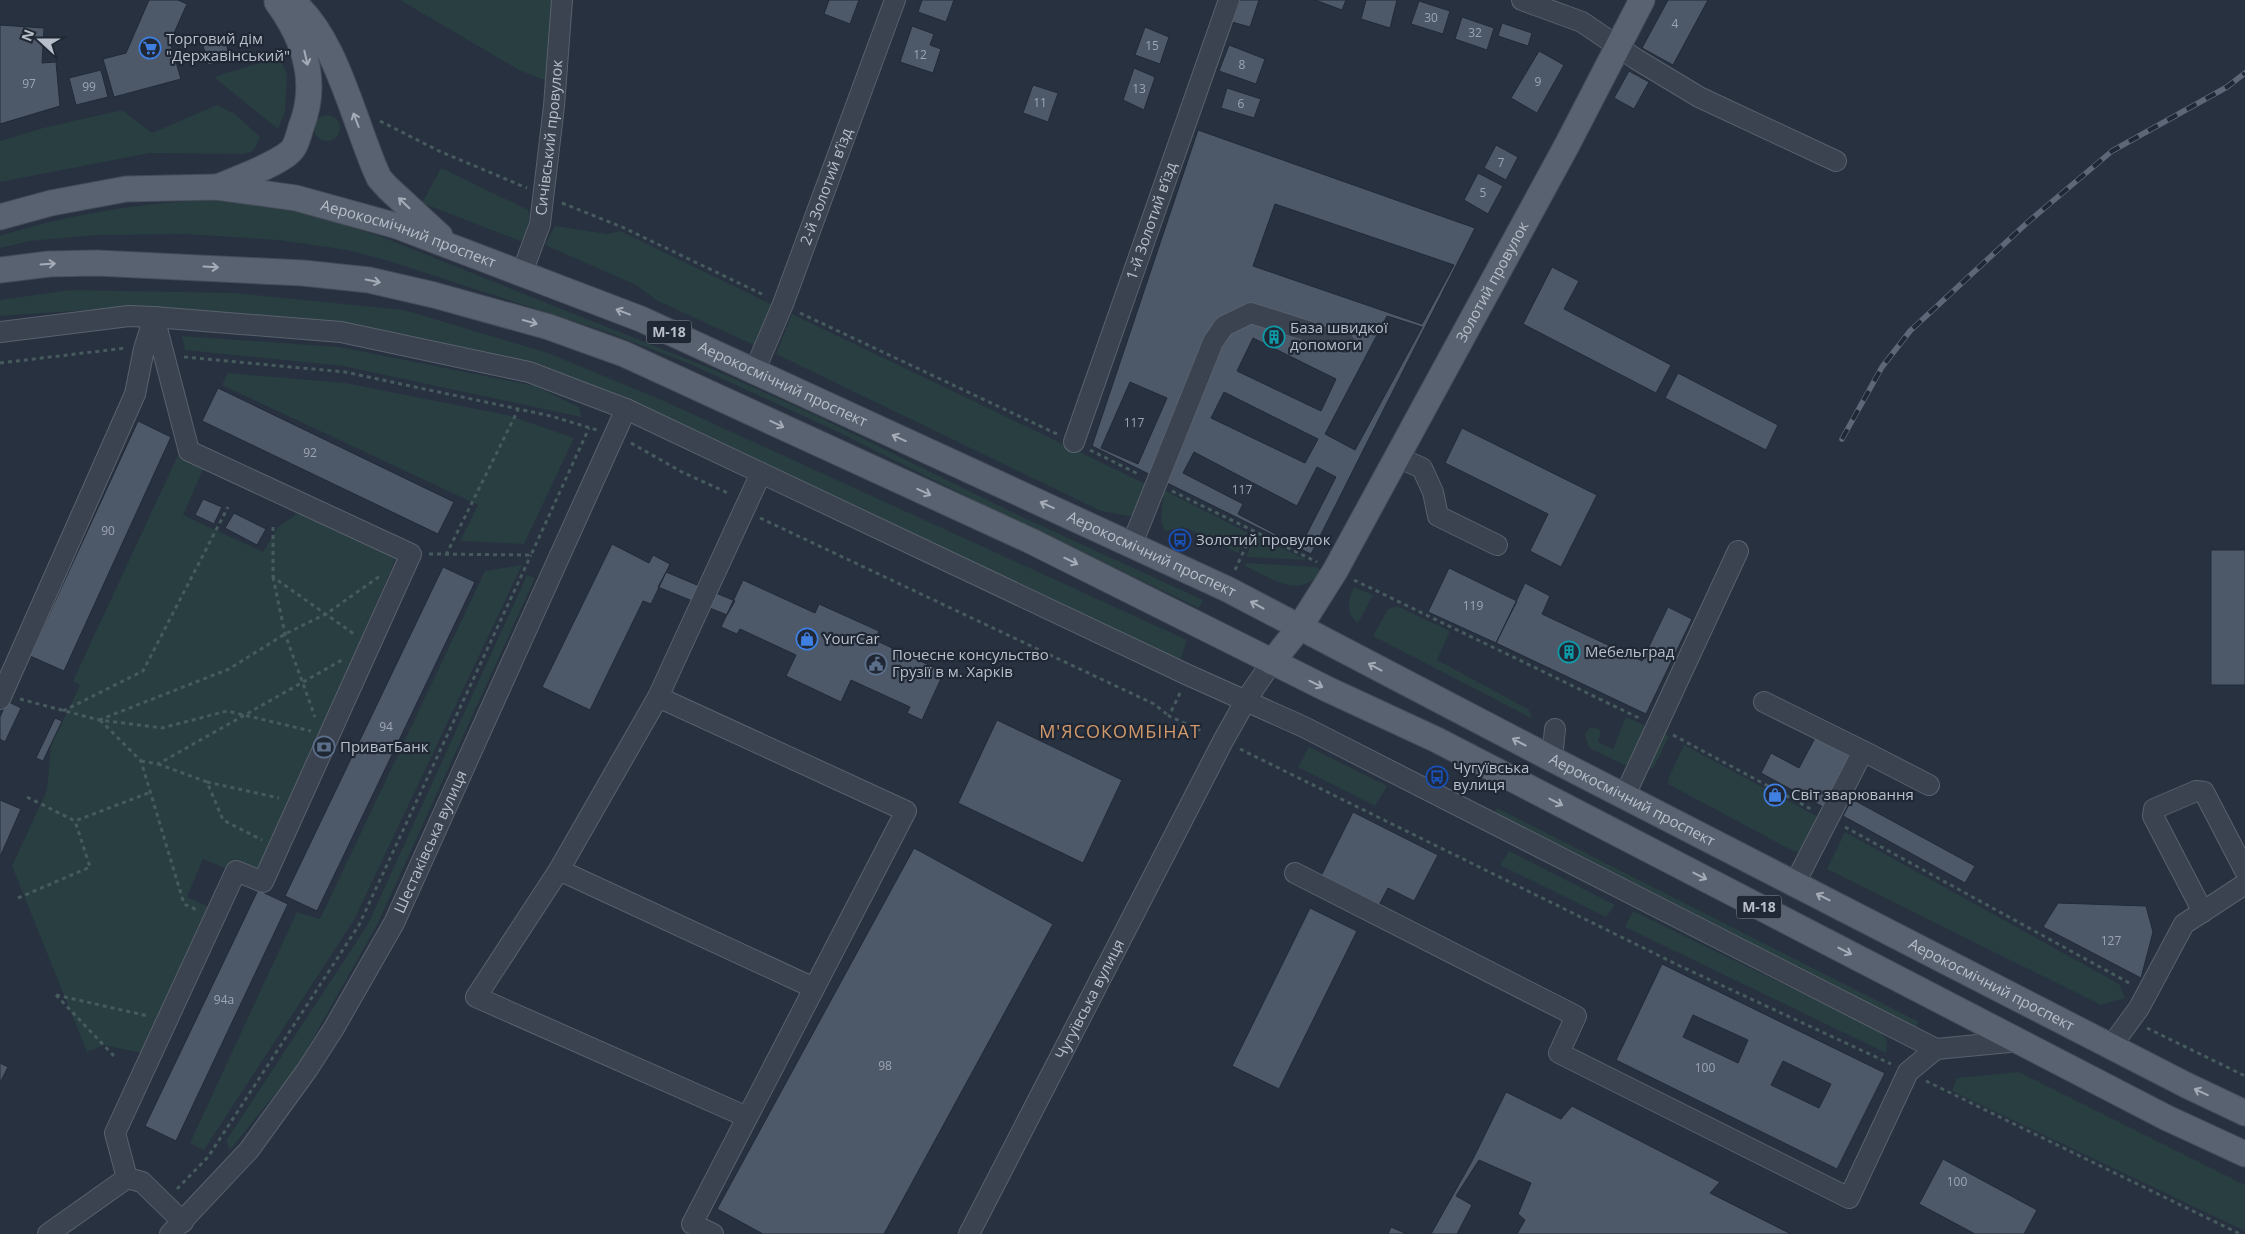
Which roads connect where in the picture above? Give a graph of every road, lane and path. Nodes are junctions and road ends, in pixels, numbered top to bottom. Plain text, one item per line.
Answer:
1 (275, 0) edge
2 (290, 0) edge
3 (562, 0) edge
4 (895, 0) edge
5 (1229, 0) edge
6 (1522, 0) edge
7 (1642, 0) edge
8 (1617, 46) junction
9 (378, 120) dead end
10 (1836, 161) dead end
11 (216, 187) junction
12 (544, 196) junction
13 (0, 217) edge
14 (453, 248) junction
15 (0, 270) edge
16 (522, 272) junction
17 (783, 304) junction
18 (154, 317) junction
19 (0, 332) edge
20 (1345, 343) dead end
21 (144, 349) junction
22 (165, 354) junction
23 (0, 363) edge
24 (754, 372) junction
25 (518, 410) junction
26 (626, 410) junction
27 (551, 416) dead end
28 (589, 428) dead end
29 (1074, 442) junction
30 (652, 453) dead end
31 (1397, 457) junction
32 (761, 474) junction
33 (1157, 483) junction
34 (724, 491) dead end
35 (746, 506) junction
36 (228, 507) dead end
37 (273, 527) dead end
38 (1253, 531) junction
39 (1132, 544) junction
40 (1497, 545) dead end
41 (1738, 551) dead end
42 (411, 554) junction
43 (446, 554) junction
44 (531, 555) junction
45 (1235, 571) dead end
46 (1335, 571) junction
47 (273, 577) junction
48 (326, 614) junction
49 (1299, 628) junction
50 (285, 634) junction
51 (370, 644) junction
52 (1272, 662) junction
53 (6, 668) edge
54 (302, 683) junction
55 (1184, 684) dead end
56 (1, 697) edge
57 (658, 697) junction
58 (1246, 700) junction
59 (1764, 702) dead end
60 (63, 711) junction
61 (245, 715) junction
62 (1169, 716) junction
63 (99, 720) junction
64 (318, 724) dead end
65 (1655, 726) junction
66 (1554, 729) dead end
67 (1202, 731) dead end
68 (321, 733) dead end
69 (1240, 750) dead end
70 (1863, 751) junction
71 (1552, 760) junction
72 (141, 761) junction
73 (158, 764) junction
74 (207, 782) junction
75 (1929, 785) dead end
76 (150, 792) junction
77 (27, 797) dead end
78 (1624, 797) junction
79 (299, 802) junction
80 (1829, 818) junction
81 (75, 821) junction
82 (278, 848) junction
83 (559, 870) junction
84 (2245, 872) edge
85 (1295, 873) dead end
86 (1794, 883) junction
87 (2245, 884) edge
88 (18, 898) dead end
89 (2203, 912) junction
90 (215, 919) junction
91 (814, 988) junction
92 (2139, 1008) junction
93 (167, 1020) junction
94 (2020, 1042) junction
95 (2112, 1045) junction
96 (1936, 1049) junction
97 (114, 1056) dead end
98 (1908, 1072) junction
99 (2245, 1076) edge
100 (2245, 1113) edge
101 (747, 1117) junction
102 (2245, 1154) edge
103 (127, 1178) junction
104 (164, 1203) junction
105 (176, 1228) edge
106 (48, 1234) edge
107 (713, 1234) edge
108 (969, 1234) edge
109 (2240, 1234) edge

1 -> 11 main road
14 -> 2 main road
3 - 12 street, Сичівський провулок
4 - 17 street, 2-й Золотий в’їзд
5 - 29 street, 1-й Золотий в’їзд
6 - 8 street
7 - 8 main road, Золотий провулок
8 - 10 street
8 - 31 main road, Золотий провулок
9 - 12 path
11 - 13 main road, Аерокосмічний проспект / М-18
11 - 14 main road, Аерокосмічний проспект / М-18
12 - 16 street, Сичівський провулок
12 - 17 path
14 - 16 main road, Аерокосмічний проспект / М-18
15 -> 52 main road, М-18
24 -> 16 main road, Аерокосмічний проспект / М-18
17 - 24 street, 2-й Золотий в’їзд
17 - 29 path
18 - 19 street
18 - 21 street
18 - 22 street
18 - 26 street
20 - 33 street
21 - 23 path
21 - 53 street
22 - 25 path
22 - 42 street
39 -> 24 main road, Аерокосмічний проспект / М-18
25 - 27 path
25 - 43 path
26 - 32 street
26 - 105 street, Шестаківська вулиця
28 - 44 path
29 - 33 path
30 - 34 path
31 - 40 street
31 - 46 main road, Золотий провулок
32 - 35 street
32 - 58 street
33 - 38 path
33 - 39 street
35 - 57 street
35 - 62 path
36 - 60 path
37 - 47 path
38 - 45 path
38 - 46 path
49 -> 39 main road, Аерокосмічний проспект / М-18
41 - 65 street
42 - 43 path
42 - 48 path
42 - 51 street
43 - 44 path
44 - 104 path
46 - 49 main road, Золотий провулок
46 - 65 path
47 - 48 path
47 - 50 path
48 - 50 path
48 - 51 path
49 - 52 main road, Золотий провулок
71 -> 49 main road, Аерокосмічний проспект / М-18
50 - 54 path
50 - 63 path
51 - 54 path
51 - 79 street
52 - 58 street, Чугуївська вулиця
52 -> 94 main road, М-18
53 - 56 street
54 - 61 path
54 - 64 path
55 - 62 path
56 - 60 path
57 - 83 street
57 - 91 street
58 - 96 street
58 - 108 street, Чугуївська вулиця
59 - 70 street
60 - 63 path
61 - 63 path
61 - 68 path
61 - 73 path
62 - 67 path
63 - 72 path
65 - 78 street
65 - 80 path
66 - 71 street
69 - 98 path
70 - 75 street
70 - 80 street
71 - 78 main road, Аерокосмічний проспект / М-18
72 - 73 path
72 - 76 path
73 - 74 path
74 - 79 path
74 - 82 path
76 - 81 path
76 - 90 path
77 - 81 path
78 - 86 main road, Аерокосмічний проспект / М-18
79 - 82 street
80 - 86 street
80 - 92 path
81 - 88 path
82 - 90 street
83 - 91 street
83 - 101 street
84 - 89 street
85 - 98 street
95 -> 86 main road, Аерокосмічний проспект / М-18
87 - 89 street
89 - 92 street
90 - 93 street
91 - 101 street
92 - 95 street
92 - 99 path
93 - 97 path
93 - 103 street
94 - 96 street
94 - 102 main road, М-18
100 -> 95 main road, Аерокосмічний проспект / М-18
96 - 98 street
98 - 109 path
101 - 107 street
103 - 104 street
103 - 106 street
104 - 105 street

